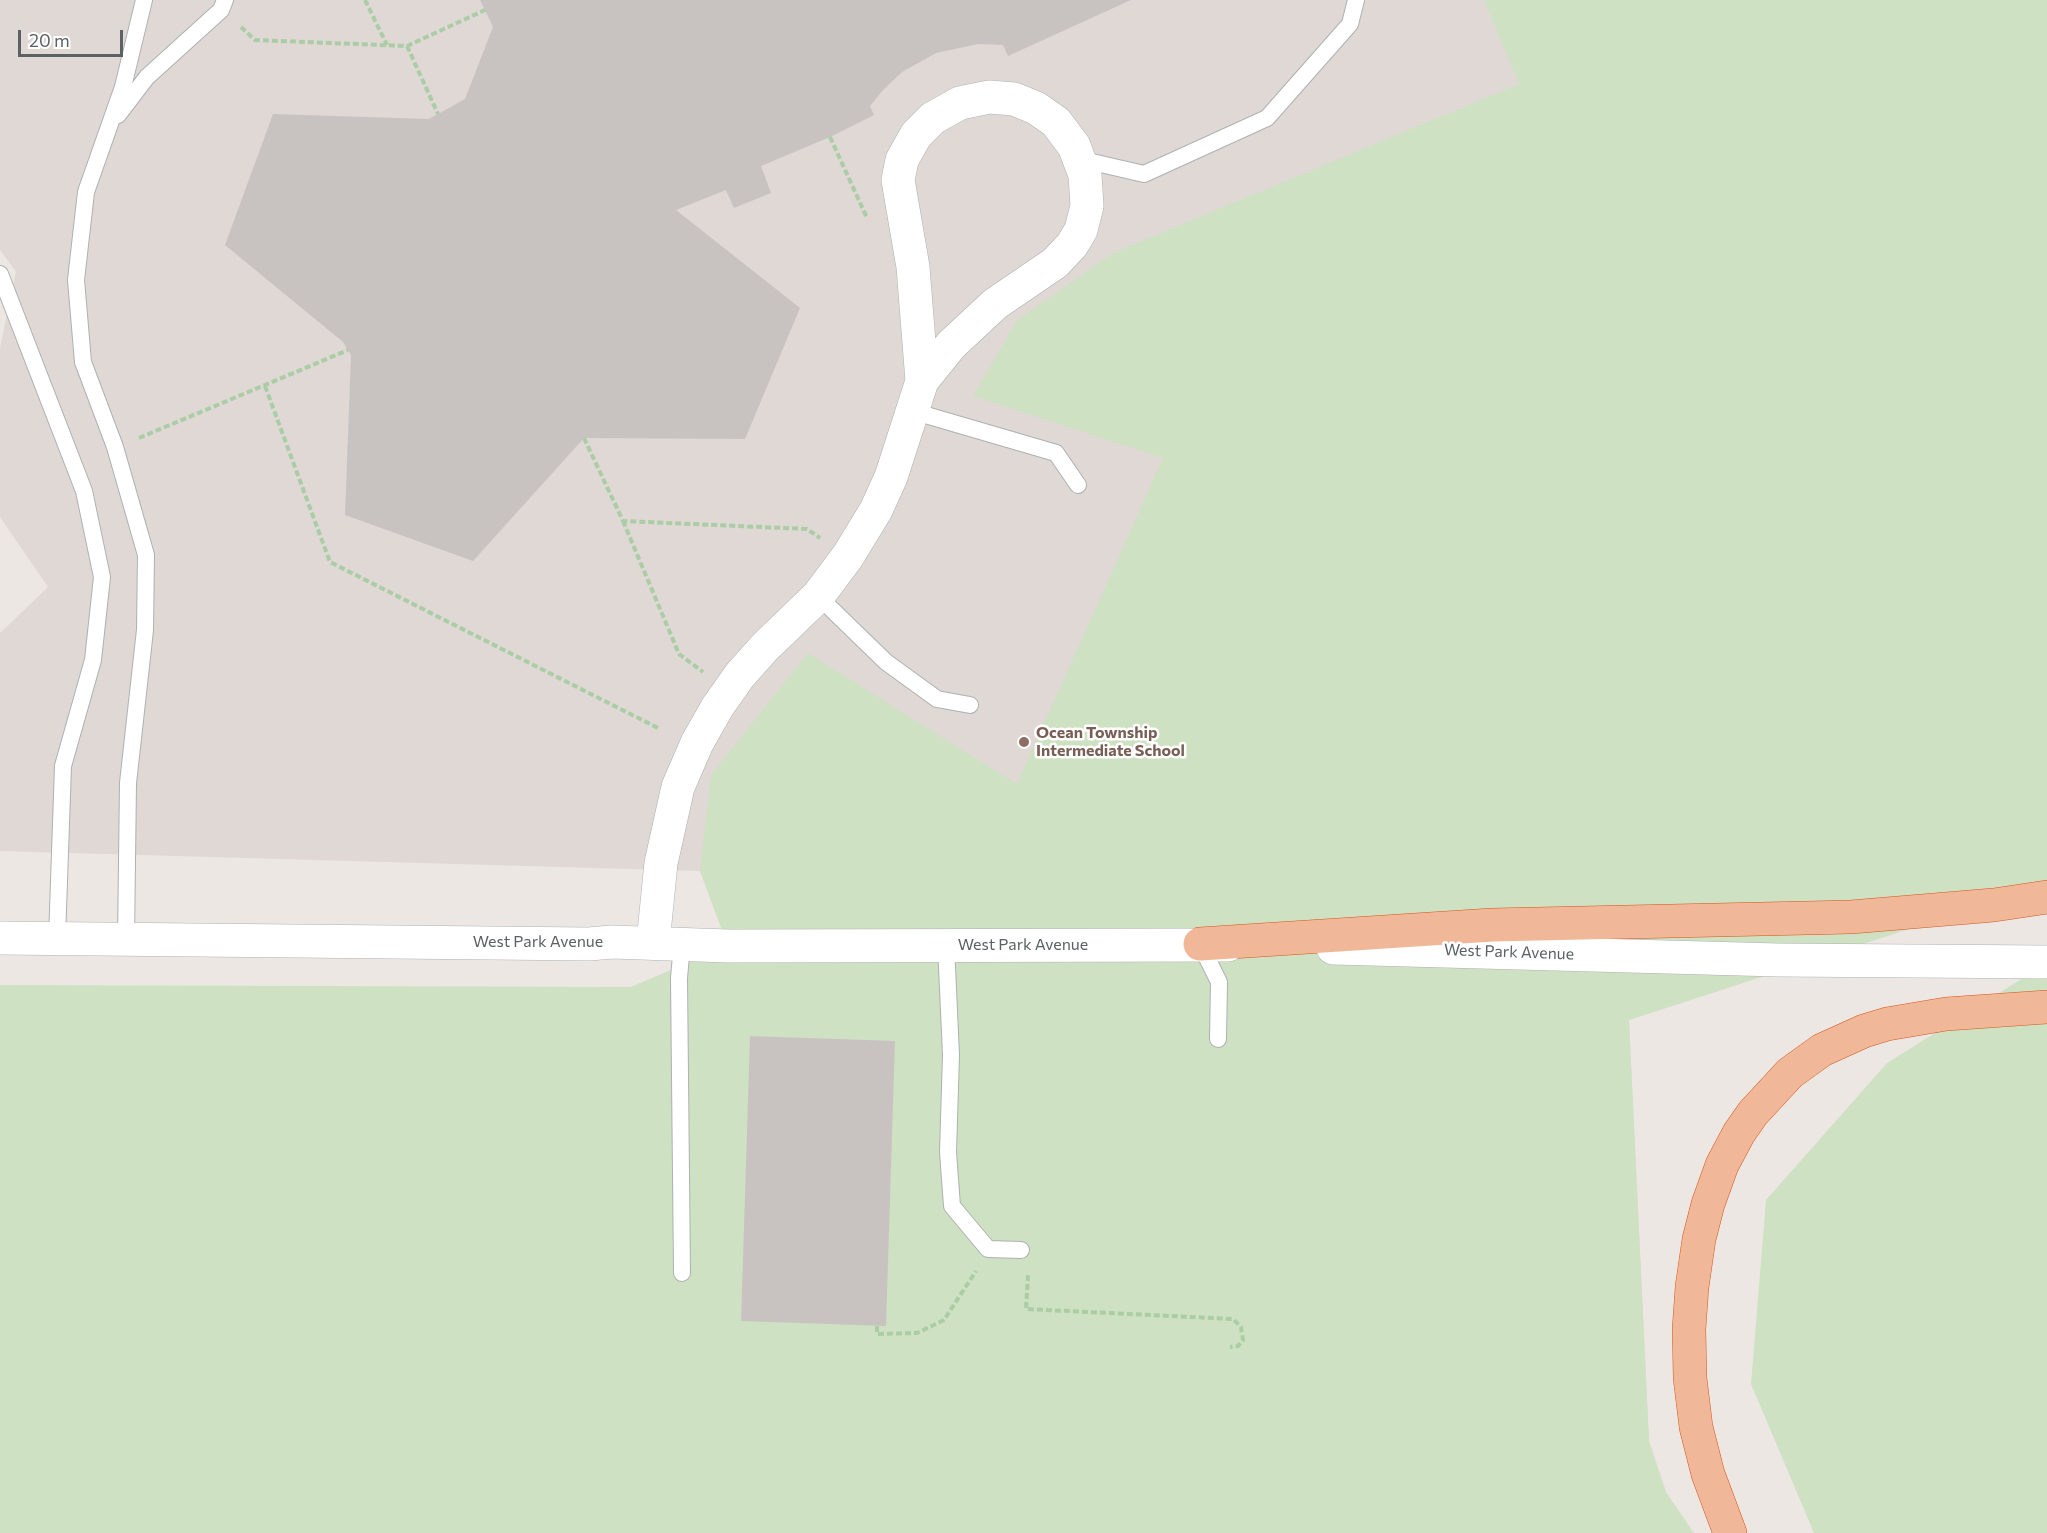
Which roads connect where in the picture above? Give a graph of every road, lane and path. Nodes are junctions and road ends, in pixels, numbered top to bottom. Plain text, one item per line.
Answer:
1 (144, 0) edge
2 (365, 0) edge
3 (1356, 0) edge
4 (223, 5) edge
5 (485, 10) dead end
6 (387, 45) junction
7 (407, 46) junction
8 (438, 114) dead end
9 (108, 128) junction
10 (830, 137) dead end
11 (1079, 159) junction
12 (871, 226) dead end
13 (0, 274) edge
14 (348, 350) dead end
15 (265, 386) junction
16 (917, 396) junction
17 (584, 438) dead end
18 (116, 447) junction
19 (1078, 484) dead end
20 (623, 521) junction
21 (848, 556) junction
22 (818, 596) junction
23 (728, 692) junction
24 (970, 705) dead end
25 (660, 729) dead end
26 (2047, 897) edge
27 (0, 938) edge
28 (57, 939) junction
29 (126, 940) junction
30 (668, 944) junction
31 (1200, 944) junction
32 (946, 945) junction
33 (2047, 962) edge
34 (2047, 1007) edge
35 (1218, 1039) dead end
36 (988, 1249) junction
37 (1021, 1250) dead end
38 (682, 1272) dead end
39 (1018, 1275) dead end
40 (877, 1326) dead end
41 (1230, 1347) dead end
42 (1730, 1533) edge

1 - 9 lane
2 - 6 path
3 - 11 lane
4 - 6 path
4 - 9 lane
5 - 7 path
6 - 7 path
7 - 8 path
9 - 18 lane
10 - 12 path
11 - 16 street
11 - 16 street
13 - 28 lane
14 - 15 path
15 - 18 path
15 - 25 path
16 - 19 lane
16 - 21 street
17 - 20 path
18 - 29 lane
20 - 21 path
20 - 23 path
21 - 22 street
22 - 23 street
22 - 24 lane
23 - 30 street
26 - 31 highway
27 - 28 street, West Park Avenue
28 - 29 street, West Park Avenue
29 - 30 street, West Park Avenue
30 - 32 street, West Park Avenue
30 - 38 lane
31 - 32 street, West Park Avenue
31 - 33 street, West Park Avenue
31 - 35 lane
32 - 36 lane
34 - 42 highway
36 - 37 lane
36 - 40 path
39 - 41 path

